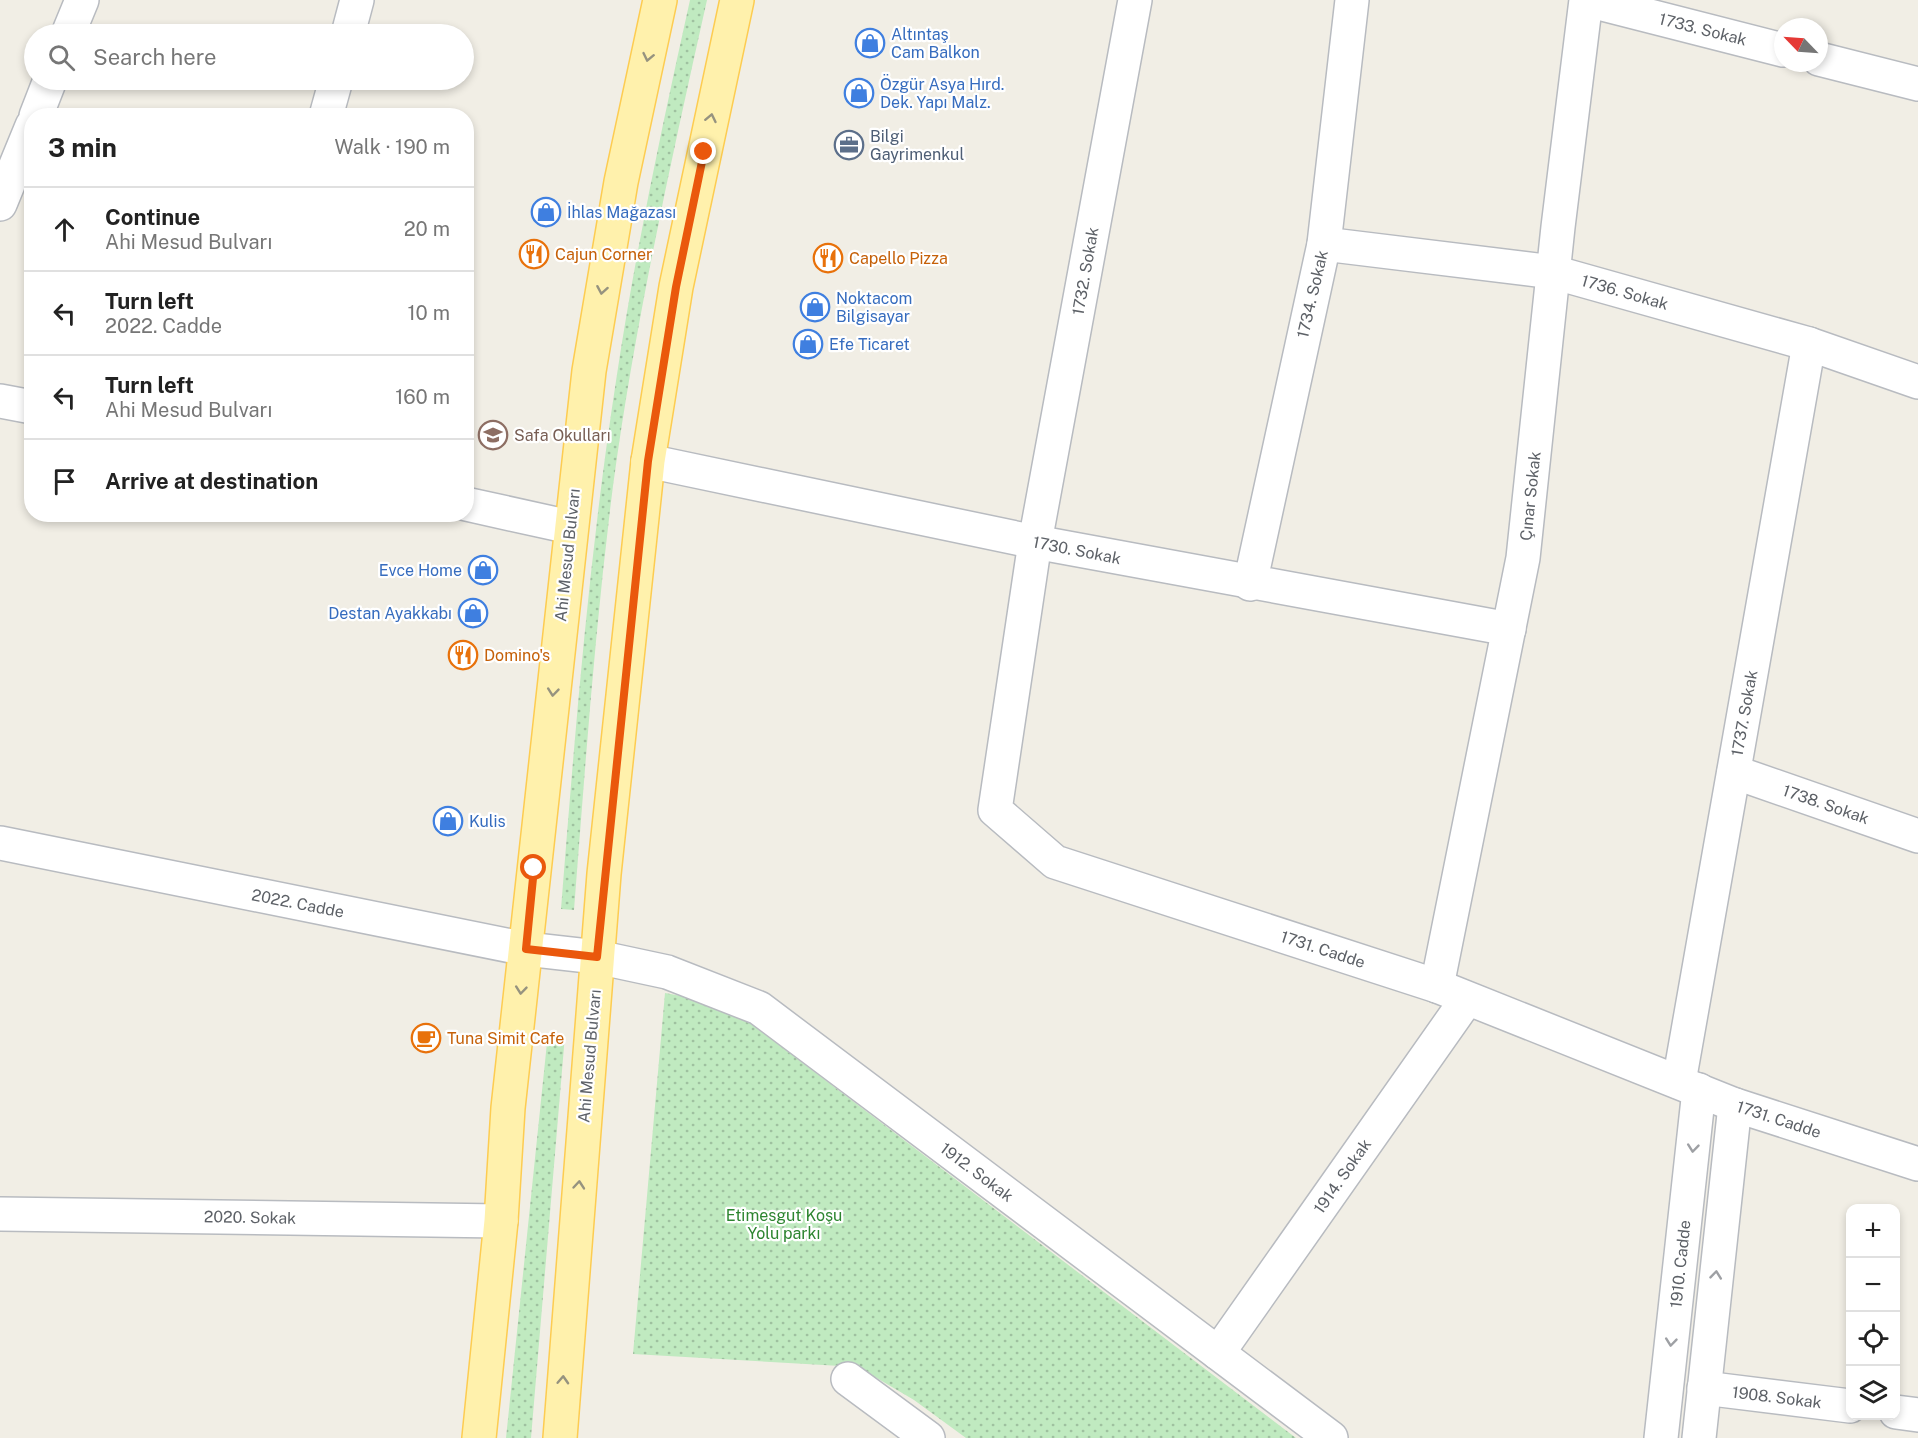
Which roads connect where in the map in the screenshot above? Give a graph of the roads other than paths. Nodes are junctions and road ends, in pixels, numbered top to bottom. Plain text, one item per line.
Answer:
1 (82, 0) edge
2 (357, 0) edge
3 (660, 0) edge
4 (737, 0) edge
5 (1135, 0) edge
6 (1352, 0) edge
7 (1587, 0) edge
8 (72, 24) edge
9 (351, 24) edge
10 (1774, 48) edge
11 (1828, 61) edge
12 (1918, 84) edge
13 (46, 90) edge
14 (333, 90) edge
15 (39, 108) edge
16 (328, 108) edge
17 (24, 146) edge
18 (0, 204) edge
19 (1324, 244) junction
20 (1553, 272) junction
21 (1809, 344) junction
22 (1918, 382) edge
23 (0, 401) edge
24 (24, 406) edge
25 (648, 461) junction
26 (474, 506) edge
27 (570, 527) junction
28 (1035, 542) junction
29 (1250, 584) junction
30 (1509, 629) junction
31 (1734, 772) junction
32 (1918, 836) edge
33 (0, 843) edge
34 (526, 949) junction
35 (597, 957) junction
36 (1437, 986) junction
37 (1467, 999) junction
38 (1689, 1086) junction
39 (1735, 1105) junction
40 (1918, 1164) edge
41 (0, 1214) edge
42 (501, 1221) junction
43 (1218, 1353) junction
44 (848, 1379) dead end
45 (1704, 1388) junction
46 (1846, 1405) edge
47 (1900, 1413) edge
48 (1918, 1415) edge
49 (479, 1438) edge
50 (560, 1438) edge
51 (928, 1438) edge
52 (1331, 1438) edge
53 (1661, 1438) edge
54 (1699, 1438) edge

1 - 8 street
2 - 9 street
3 -> 27 main road, Ahi Mesud Bulvarı
25 -> 4 main road, Ahi Mesud Bulvarı
5 - 28 street, 1732. Sokak
6 - 19 street, 1734. Sokak
7 - 10 street, 1733. Sokak
7 - 20 street, Çınar Sokak
11 - 12 street
13 - 15 street
14 - 16 street
17 - 18 street
19 - 20 street, 1736. Sokak
19 - 29 street, 1734. Sokak
20 - 21 street, 1736. Sokak
20 - 30 street, Çınar Sokak
21 - 22 street, 1736. Sokak
21 - 31 street, 1737. Sokak
23 - 24 street
25 - 28 street, 1730. Sokak
25 - 35 main road, Ahi Mesud Bulvarı
26 - 27 street
27 -> 34 main road, Ahi Mesud Bulvarı
28 - 29 street, 1730. Sokak
28 - 36 street, 1731. Cadde
29 - 30 street, 1730. Sokak
30 - 36 street, Çınar Sokak
31 - 32 street, 1738. Sokak
31 - 38 street, 1737. Sokak
33 - 34 street, 2022. Cadde
34 - 35 street, 2022. Cadde
34 -> 42 main road, Ahi Mesud Bulvarı
35 - 43 street, 1912. Sokak
50 -> 35 main road, Ahi Mesud Bulvarı
36 - 37 street, 1731. Cadde
37 - 38 street, 1731. Cadde
37 - 43 street, 1914. Sokak
38 - 39 street, 1731. Cadde
38 -> 53 street, 1910. Cadde
39 - 40 street, 1731. Cadde
45 -> 39 street
41 - 42 street, 2020. Sokak
42 - 49 main road, Ahi Mesud Bulvarı
43 - 52 street, 1912. Sokak
44 - 51 street
45 - 46 street, 1908. Sokak
45 - 54 street
47 - 48 street

